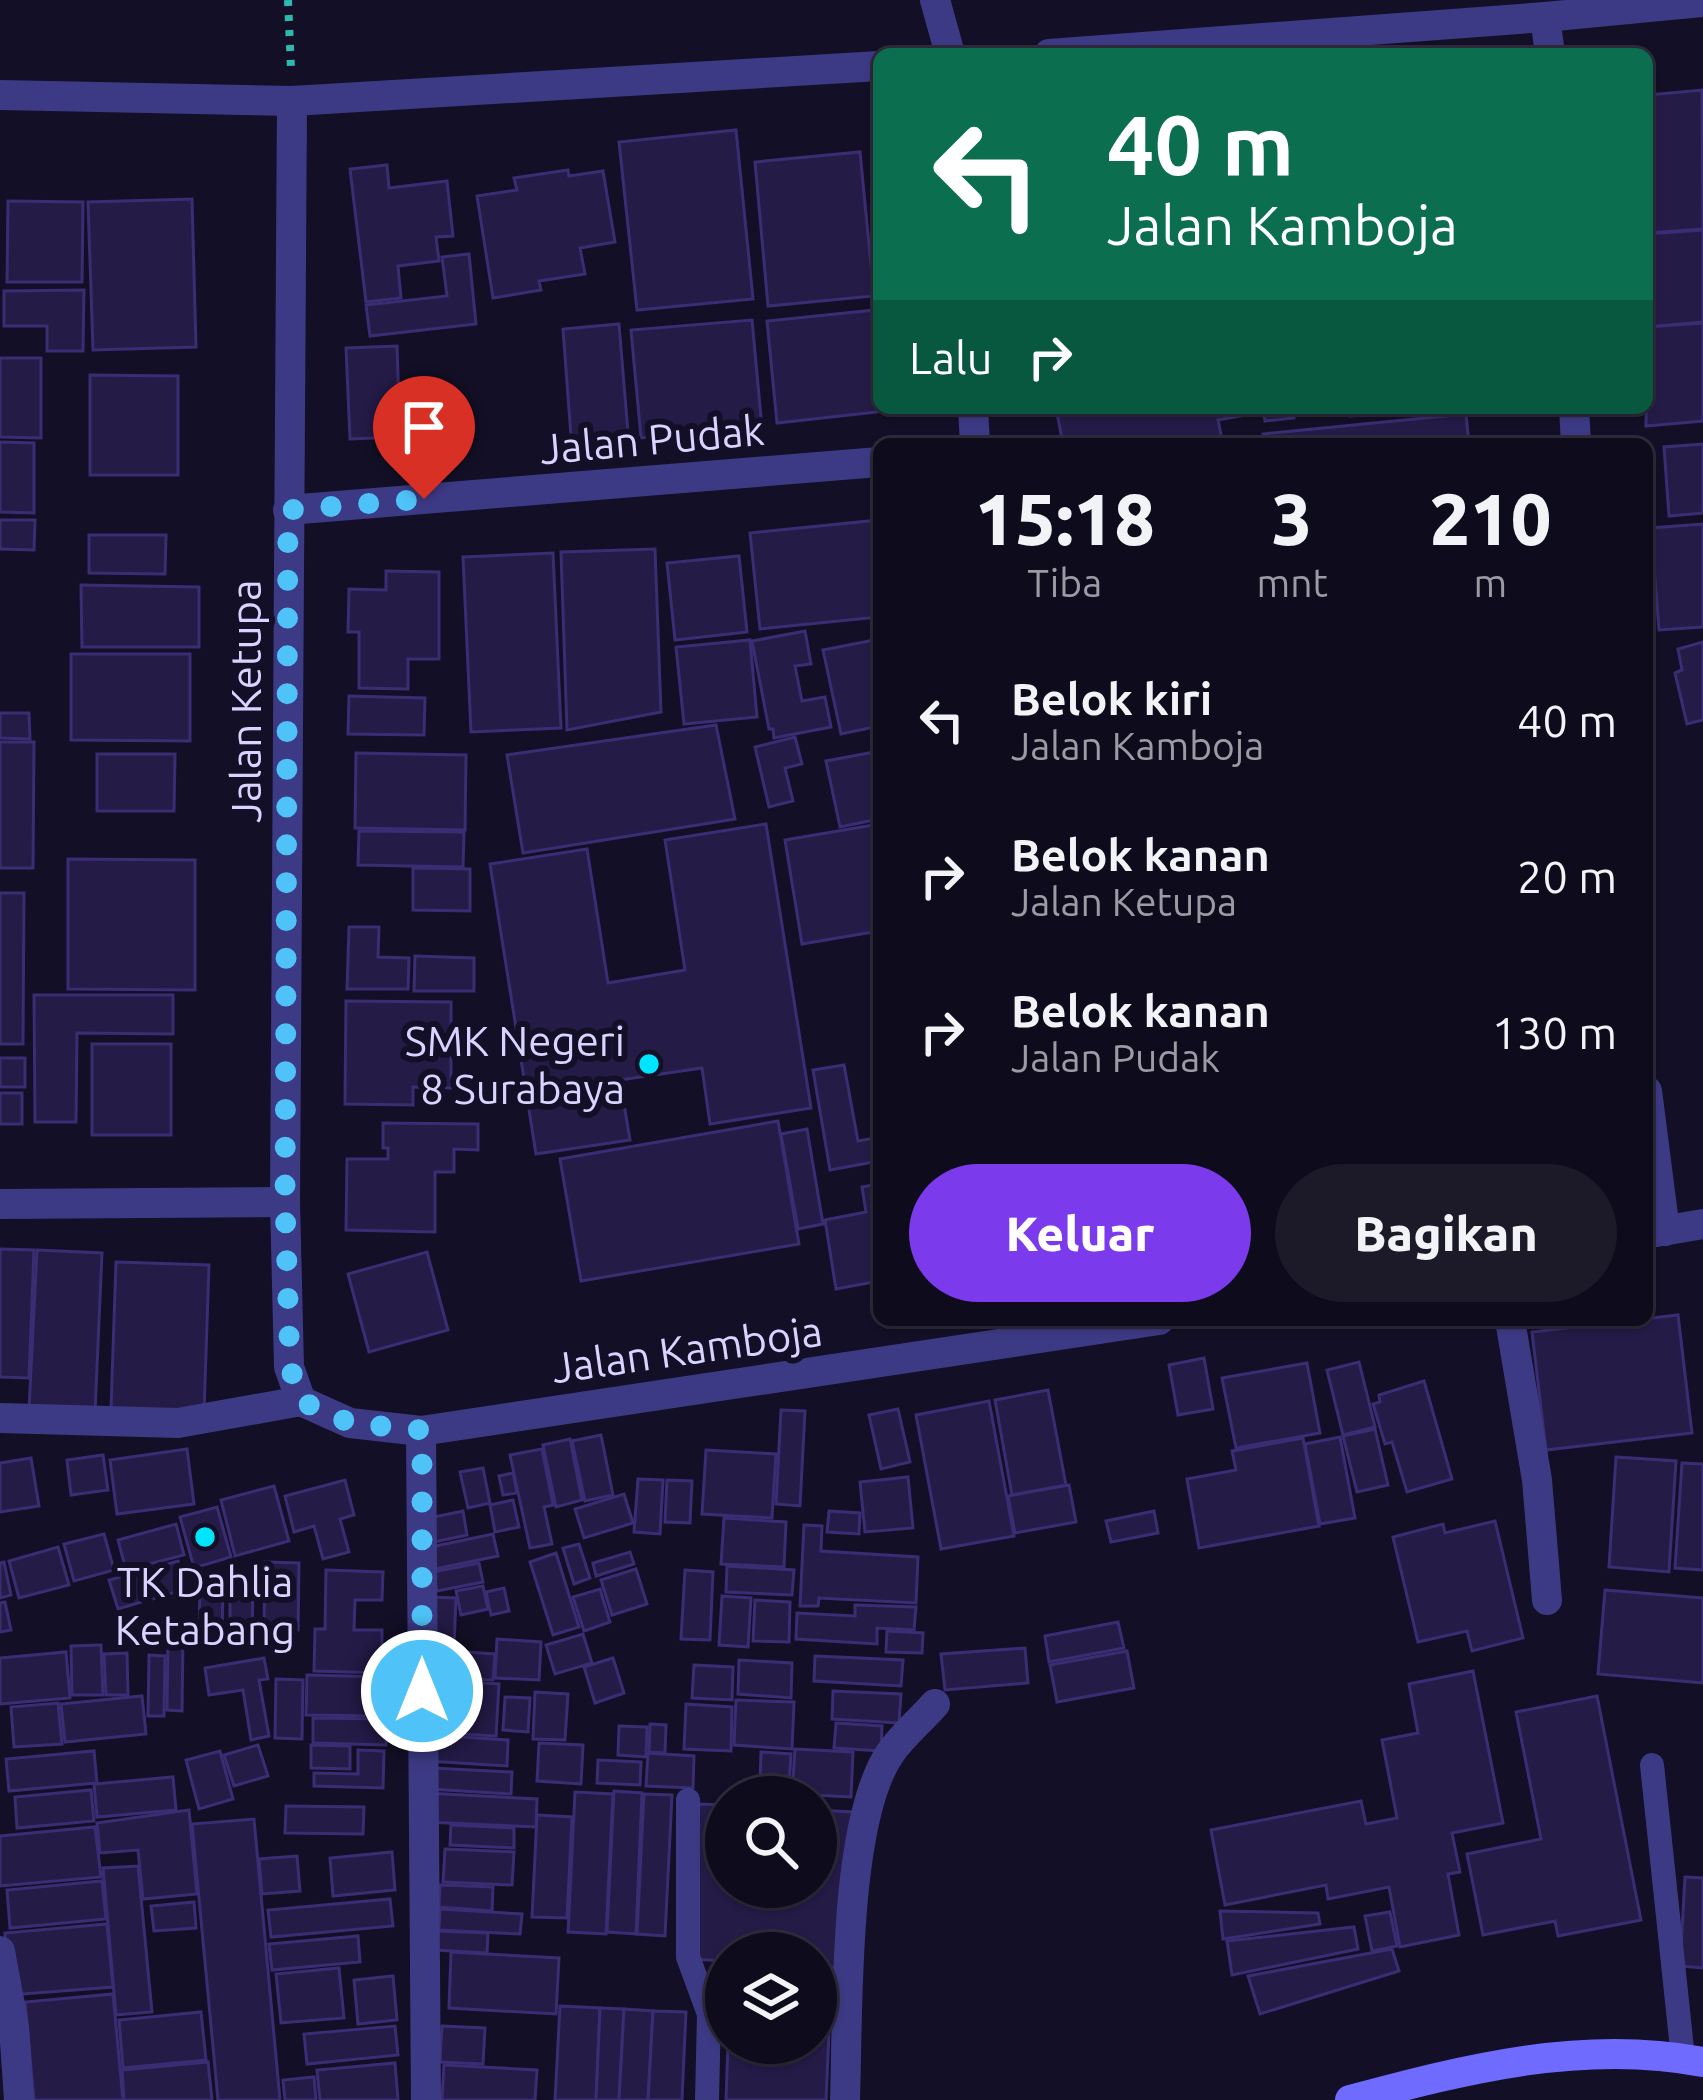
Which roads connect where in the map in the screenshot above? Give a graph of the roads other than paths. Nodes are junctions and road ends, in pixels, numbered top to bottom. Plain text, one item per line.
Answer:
1 (935, 0) edge
2 (1703, 2) edge
3 (1545, 17) junction
4 (948, 48) edge
5 (1129, 48) edge
6 (1549, 48) edge
7 (873, 65) edge
8 (0, 94) edge
9 (292, 100) junction
10 (873, 462) edge
11 (288, 510) junction
12 (1653, 1185) edge
13 (285, 1202) junction
14 (0, 1204) edge
15 (1703, 1224) edge
16 (1656, 1232) edge
17 (1511, 1326) edge
18 (1069, 1328) edge
19 (301, 1401) junction
20 (0, 1418) edge
21 (422, 1430) junction
22 (1547, 1600) dead end
23 (935, 1704) dead end
24 (1652, 1765) dead end
25 (688, 1800) dead end
26 (0, 1951) edge
27 (1693, 2060) edge
28 (19, 2100) edge
29 (426, 2100) edge
30 (707, 2100) edge
31 (845, 2100) edge
32 (1350, 2100) edge

1 - 4 street
2 - 3 street
3 - 5 street
3 - 6 street
7 - 9 street
8 - 9 street
9 - 11 street, Jalan Ketupa
10 - 11 street, Jalan Pudak
11 - 13 street, Jalan Ketupa
12 - 16 street
13 - 14 street
13 - 19 street, Jalan Ketupa
15 - 16 street
17 - 22 street
18 - 21 street, Jalan Kamboja
19 - 20 street
19 - 21 street, Jalan Kamboja
21 - 29 street
23 - 31 street
24 - 27 lane
25 - 30 lane
26 - 28 street
27 - 32 main road

